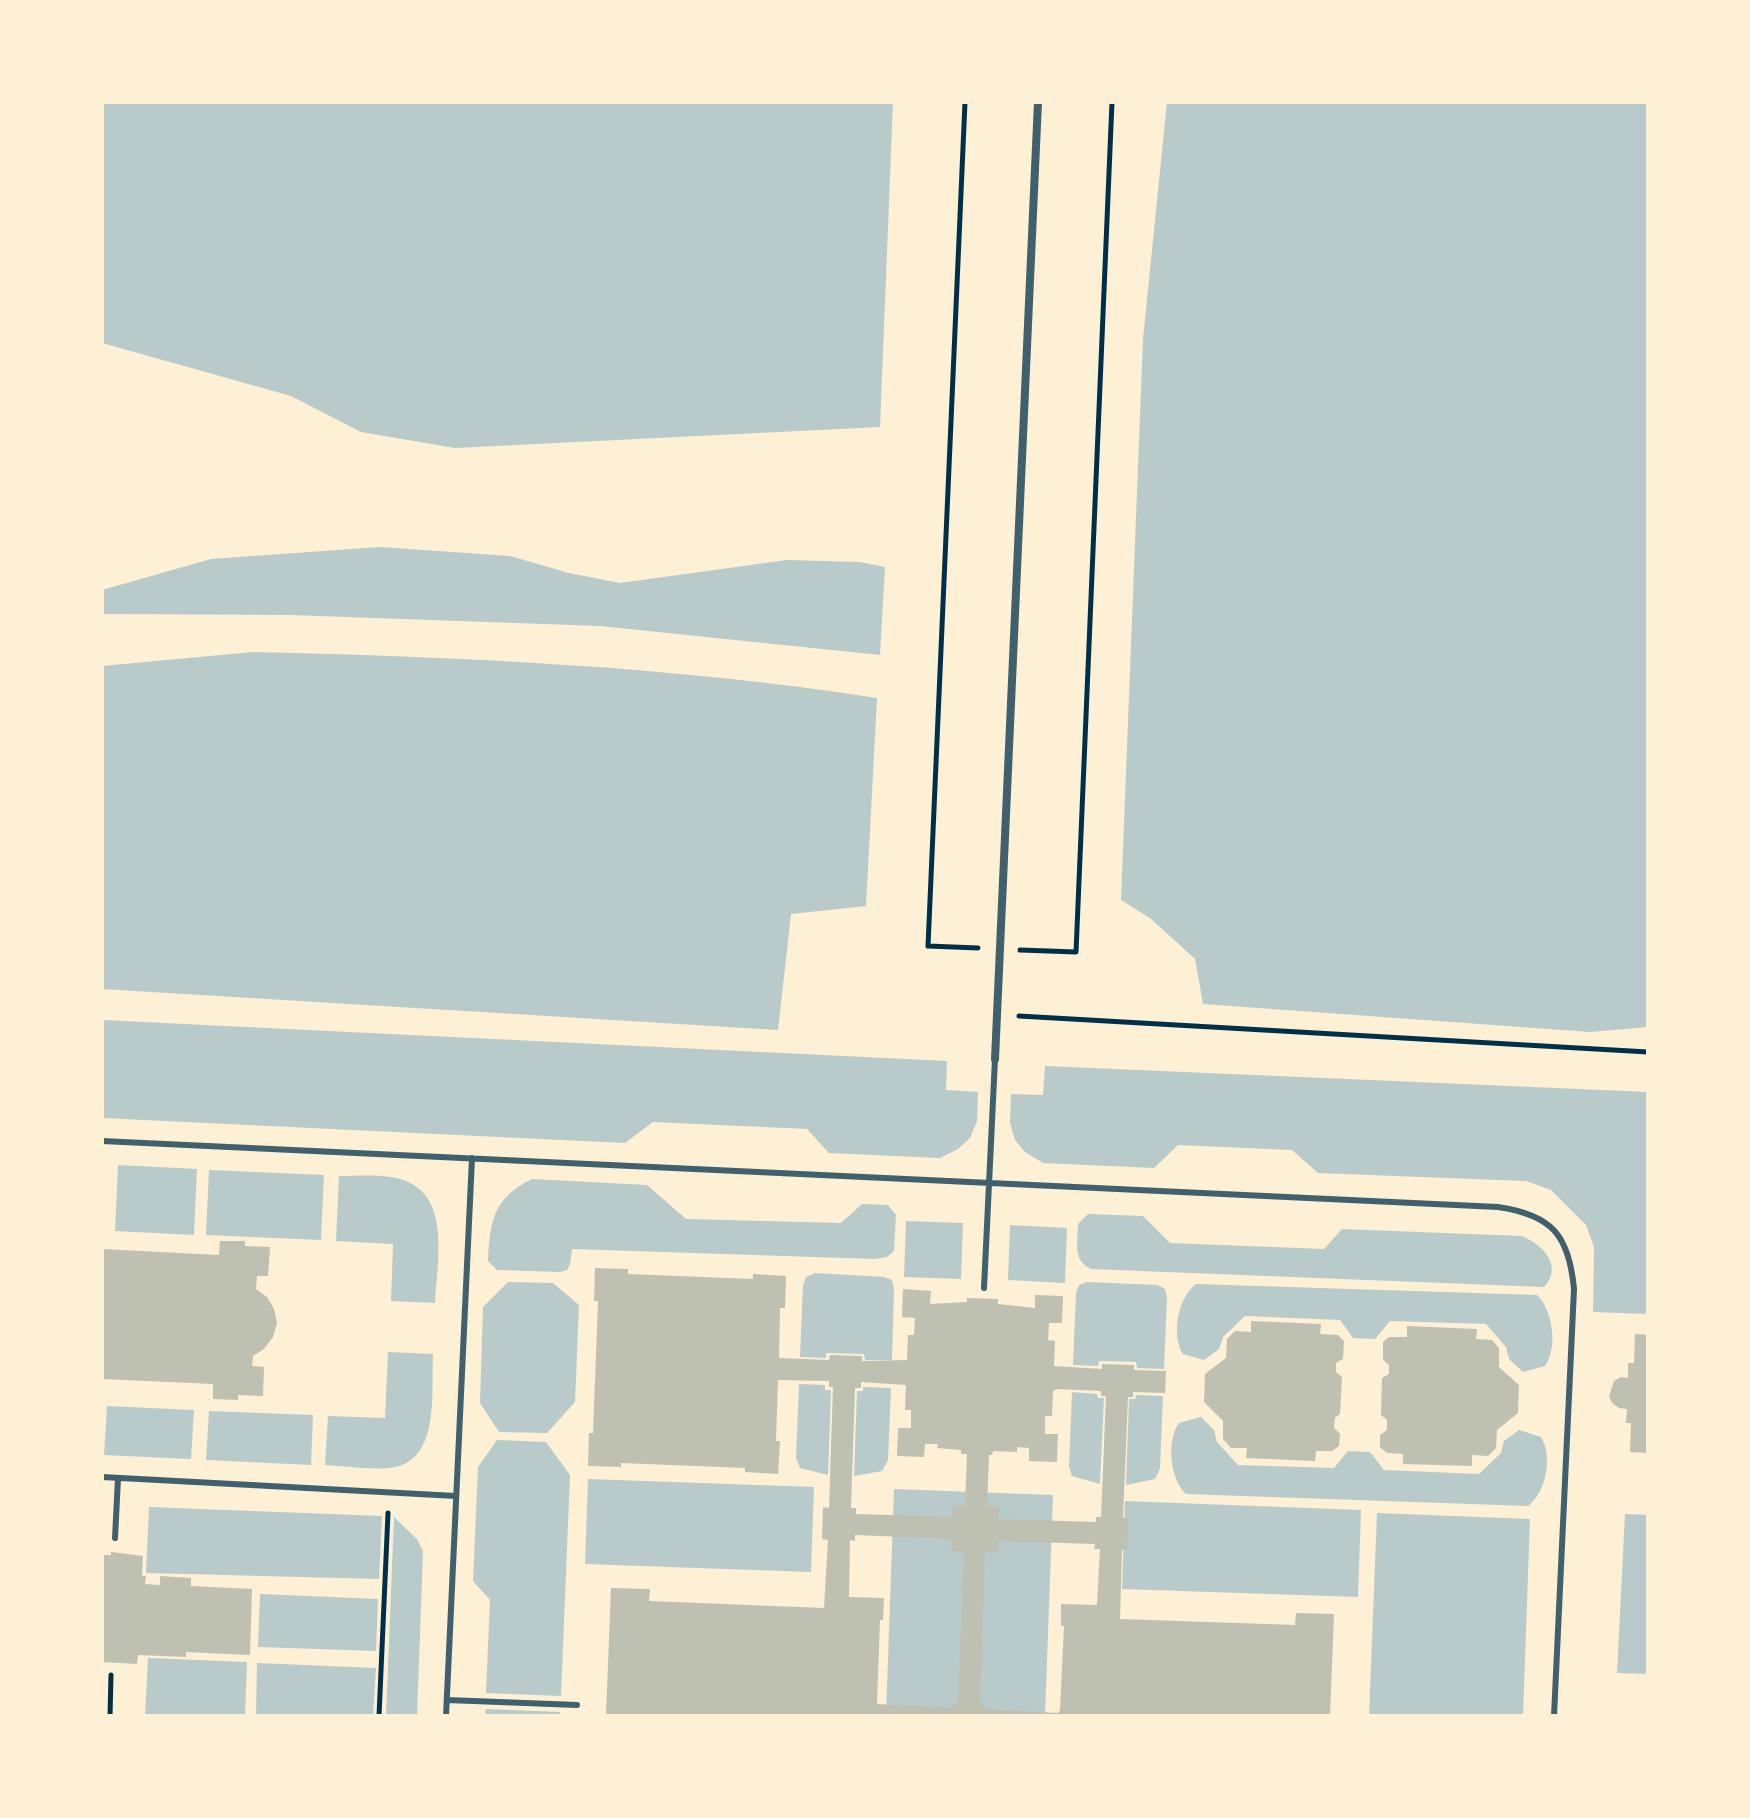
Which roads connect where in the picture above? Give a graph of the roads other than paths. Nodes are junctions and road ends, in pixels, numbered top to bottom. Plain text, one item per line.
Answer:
1 (1038, 102) edge
2 (995, 1059) joint
3 (102, 1141) edge
4 (472, 1158) junction
5 (988, 1182) junction
6 (984, 1288) dead end
7 (102, 1477) edge
8 (118, 1478) junction
9 (456, 1496) junction
10 (115, 1538) dead end
11 (447, 1700) junction
12 (577, 1705) dead end
13 (446, 1716) edge
14 (1554, 1716) edge

1 - 2 street
2 - 5 lane
3 - 4 lane
4 - 5 lane
4 - 9 lane
5 - 6 lane
5 - 14 lane
7 - 8 lane
8 - 9 lane
8 - 10 lane
9 - 11 lane
11 - 12 lane
11 - 13 lane

